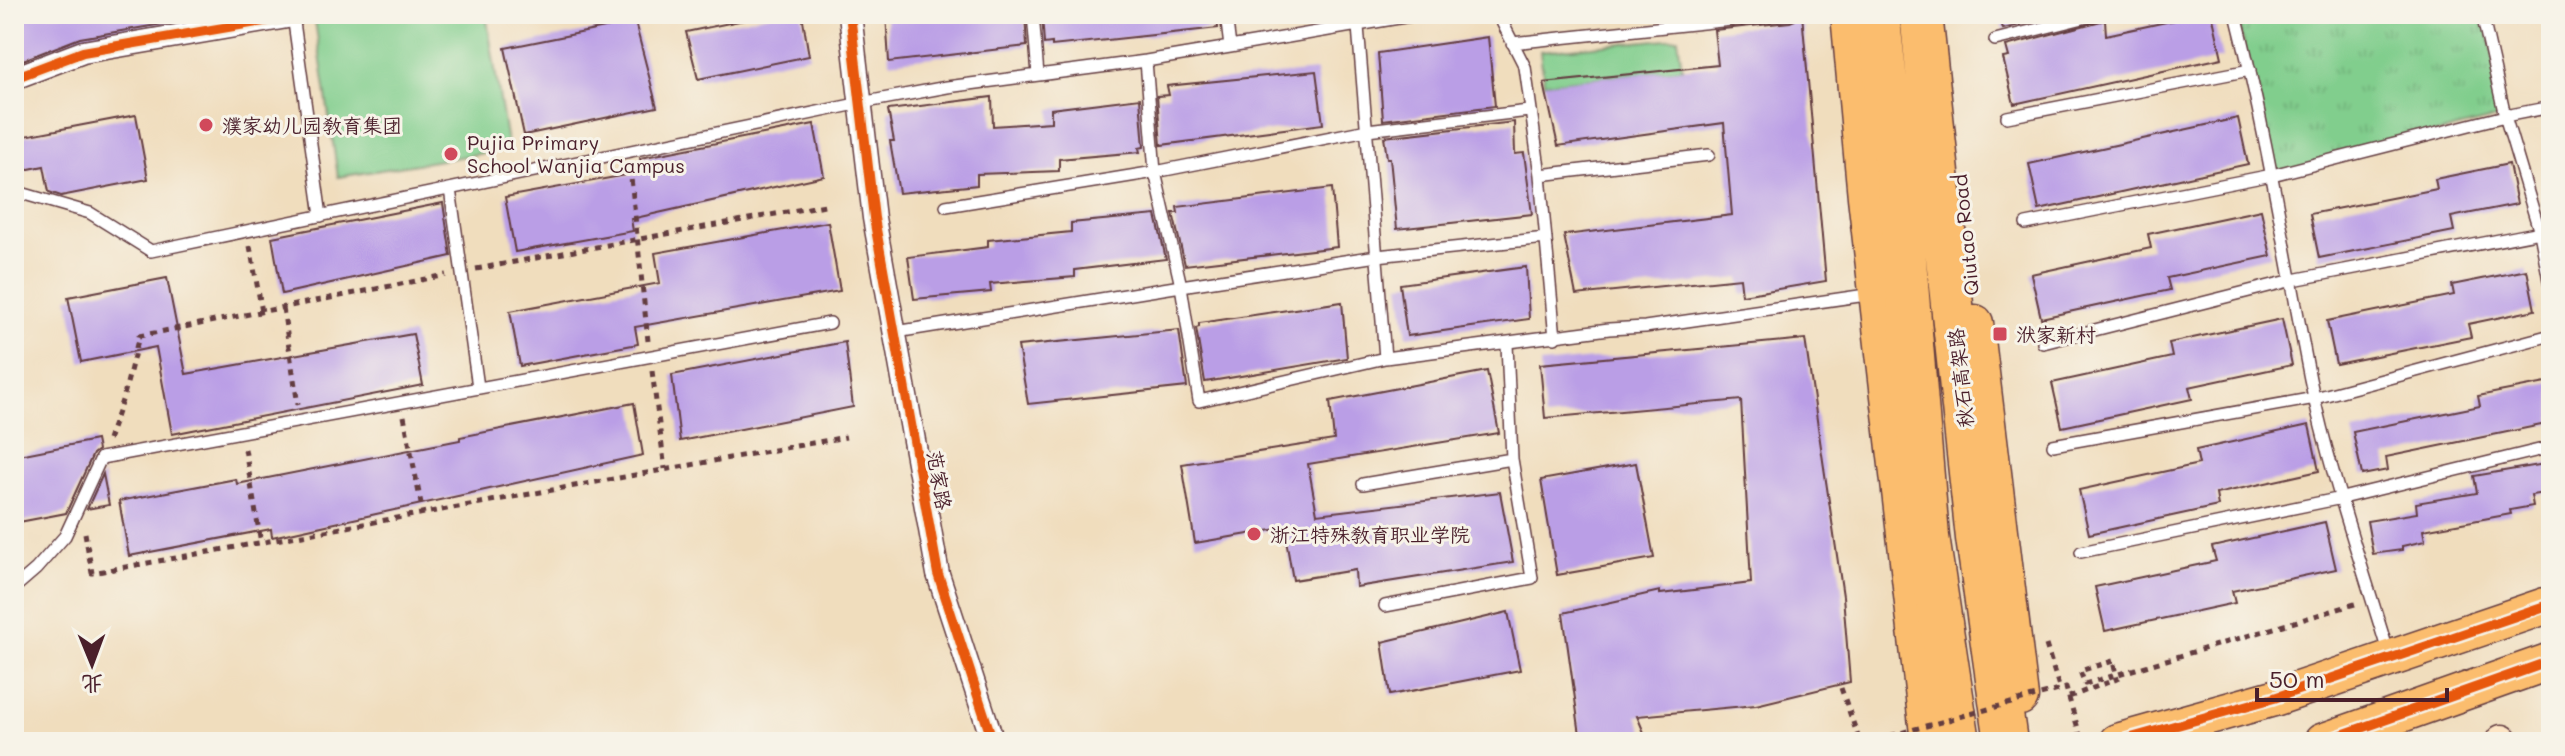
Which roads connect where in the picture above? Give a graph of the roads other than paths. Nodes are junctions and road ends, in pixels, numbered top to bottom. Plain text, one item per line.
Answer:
1 (850, 14) edge
2 (1033, 14) edge
3 (1226, 14) edge
4 (1422, 14) edge
5 (1498, 14) edge
6 (1789, 14) edge
7 (1849, 14) edge
8 (1856, 14) edge
9 (1878, 14) edge
10 (1921, 14) edge
11 (1939, 14) edge
12 (2099, 14) edge
13 (2236, 14) edge
14 (293, 15) edge
15 (2486, 15) edge
16 (1357, 19) edge
17 (1995, 40) dead end
18 (1512, 43) junction
19 (1230, 47) junction
20 (1146, 61) junction
21 (2250, 70) junction
22 (1038, 75) junction
23 (14, 78) edge
24 (861, 103) junction
25 (2551, 107) edge
26 (1529, 111) junction
27 (2505, 116) junction
28 (2007, 117) dead end
29 (1367, 130) junction
30 (1709, 155) dead end
31 (1155, 172) junction
32 (1540, 175) junction
33 (2272, 175) junction
34 (450, 189) junction
35 (14, 191) edge
36 (1941, 194) junction
37 (1900, 200) junction
38 (946, 206) dead end
39 (321, 216) junction
40 (2026, 224) dead end
41 (2545, 232) edge
42 (1546, 238) junction
43 (1377, 256) junction
44 (2293, 280) junction
45 (1181, 286) junction
46 (2551, 291) edge
47 (1877, 293) junction
48 (830, 323) dead end
49 (896, 332) junction
50 (2551, 335) edge
51 (1555, 338) junction
52 (2043, 343) dead end
53 (1507, 344) junction
54 (1385, 358) junction
55 (478, 387) junction
56 (2315, 398) junction
57 (2053, 445) dead end
58 (2551, 447) edge
59 (1512, 459) junction
60 (1363, 484) dead end
61 (2342, 498) junction
62 (2081, 552) dead end
63 (14, 588) edge
64 (2551, 604) edge
65 (1385, 606) dead end
66 (2390, 658) junction
67 (2551, 661) edge
68 (993, 742) edge
69 (1929, 742) edge
70 (1959, 742) edge
71 (2006, 742) edge
72 (2026, 742) edge
73 (2117, 742) edge
74 (2322, 742) edge

1 - 24 street, 范家路
2 - 22 lane
3 - 19 lane
4 - 16 lane
5 - 18 lane
6 - 18 lane
7 - 47 main road
8 - 37 highway
9 - 37 highway
10 - 36 highway, 秋石高架路
11 - 36 highway
11 - 72 main road, Qiutao Road
12 - 17 lane
13 - 21 lane
14 - 23 street
14 - 39 lane
15 - 27 lane
16 - 19 lane
16 - 29 lane
18 - 26 lane
19 - 20 lane
20 - 22 lane
20 - 31 lane
21 - 28 lane
21 - 33 lane
22 - 24 lane
24 - 34 lane
24 - 49 street, 范家路
25 - 27 lane
26 - 29 lane
26 - 32 lane
27 - 33 lane
27 - 41 lane
29 - 31 lane
29 - 43 lane
30 - 32 lane
31 - 38 lane
31 - 45 lane
32 - 42 lane
33 - 40 lane
33 - 44 lane
34 - 39 lane
34 - 55 lane
35 - 39 lane
36 - 71 highway, 秋石高架路
37 - 70 highway
41 - 44 lane
41 - 46 lane
42 - 43 lane
42 - 51 lane
43 - 45 lane
43 - 54 lane
44 - 52 lane
44 - 56 lane
45 - 49 lane
45 - 54 lane
47 - 51 lane
47 - 69 main road
48 - 55 lane
49 - 68 street, 范家路
50 - 56 lane
51 - 53 lane
53 - 54 lane
53 - 59 lane
55 - 63 lane
56 - 57 lane
56 - 61 lane
58 - 61 lane
59 - 60 lane
59 - 65 lane
61 - 62 lane
61 - 66 lane
64 - 66 main road
66 - 73 main road
67 - 74 main road

